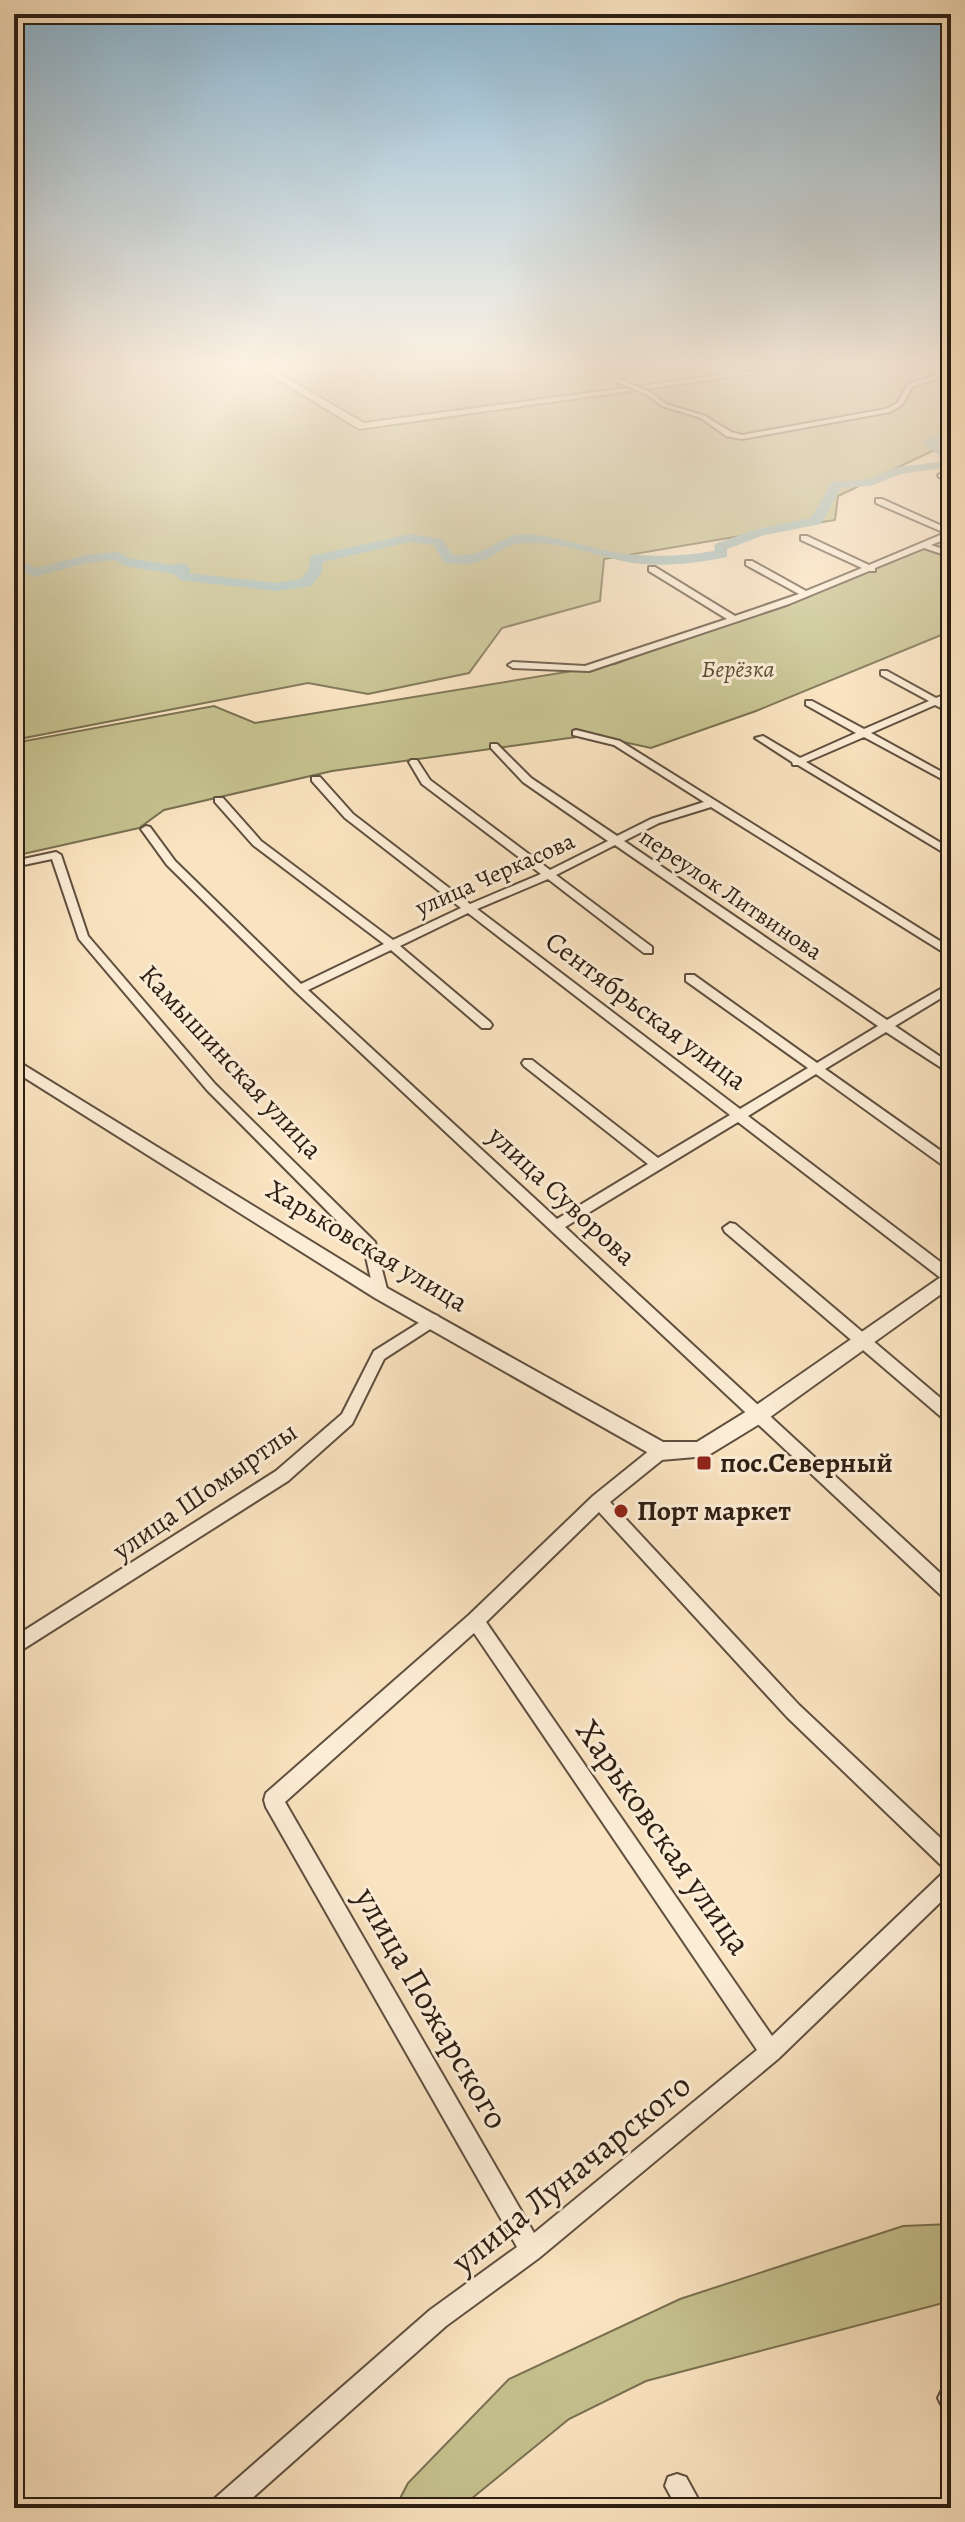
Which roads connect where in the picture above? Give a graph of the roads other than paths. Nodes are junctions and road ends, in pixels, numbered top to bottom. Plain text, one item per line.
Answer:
1 (879, 501) dead end
2 (951, 533) edge
3 (804, 538) dead end
4 (924, 545) junction
5 (951, 555) edge
6 (749, 563) dead end
7 (652, 569) dead end
8 (872, 569) junction
9 (806, 594) junction
10 (735, 620) junction
11 (513, 665) dead end
12 (884, 673) dead end
13 (951, 695) edge
14 (934, 702) junction
15 (809, 703) dead end
16 (951, 710) edge
17 (576, 733) dead end
18 (864, 733) junction
19 (760, 738) dead end
20 (494, 746) dead end
21 (414, 762) dead end
22 (796, 763) junction
23 (316, 779) dead end
24 (951, 781) edge
25 (219, 800) dead end
26 (709, 804) junction
27 (146, 829) dead end
28 (616, 842) junction
29 (951, 854) edge
30 (14, 864) edge
31 (549, 875) junction
32 (469, 908) junction
33 (392, 945) junction
34 (648, 950) dead end
35 (951, 953) edge
36 (690, 978) dead end
37 (951, 987) edge
38 (300, 989) junction
39 (486, 1025) dead end
40 (885, 1027) junction
41 (528, 1063) dead end
42 (14, 1064) edge
43 (817, 1068) junction
44 (951, 1070) edge
45 (742, 1114) junction
46 (950, 1164) edge
47 (658, 1165) junction
48 (556, 1226) junction
49 (730, 1228) dead end
50 (951, 1277) edge
51 (381, 1293) junction
52 (433, 1320) junction
53 (864, 1340) junction
54 (759, 1414) junction
55 (951, 1416) edge
56 (661, 1451) junction
57 (599, 1501) junction
58 (951, 1594) edge
59 (475, 1621) junction
60 (14, 1647) edge
61 (951, 1861) edge
62 (951, 1879) edge
63 (771, 2052) junction
64 (531, 2250) junction
65 (677, 2486) dead end
66 (223, 2508) edge
67 (691, 2508) edge

1 - 2 street
2 - 4 street
3 - 8 street
4 - 5 street
4 - 8 street
6 - 9 street
7 - 10 street
8 - 9 street
9 - 10 street
10 - 11 street
12 - 14 street
13 - 14 street
14 - 16 street
14 - 18 street
15 - 18 street
17 - 26 street
18 - 22 street
18 - 24 street
19 - 22 street
20 - 28 street, переулок Литвинова
21 - 31 street
22 - 29 street
23 - 32 street, Сентябрьская улица
25 - 33 street
26 - 28 street, улица Черкасова
26 - 35 street
27 - 38 street, улица Суворова
28 - 31 street, улица Черкасова
28 - 40 street, переулок Литвинова
30 - 51 street, Камышинская улица
31 - 32 street, улица Черкасова
31 - 34 street
32 - 33 street, улица Черкасова
32 - 45 street, Сентябрьская улица
33 - 38 street, улица Черкасова
33 - 39 street
36 - 43 street
37 - 40 street
38 - 48 street, улица Суворова
40 - 43 street
40 - 44 street, переулок Литвинова
41 - 47 street
42 - 51 street, Харьковская улица
43 - 45 street
43 - 46 street
45 - 47 street
45 - 50 street, Сентябрьская улица
47 - 48 street
48 - 54 street, улица Суворова
49 - 53 street
50 - 53 street
51 - 52 street, Харьковская улица
52 - 56 street, Харьковская улица
52 - 60 street, улица Шомыртлы
53 - 54 street
53 - 55 street
54 - 56 street, Харьковская улица
54 - 58 street, улица Суворова
56 - 57 street
57 - 59 street
57 - 61 street
59 - 63 street, Харьковская улица
59 - 64 street, улица Пожарского
62 - 63 street, улица Луначарского
63 - 64 street, улица Луначарского
64 - 66 street, улица Луначарского
65 - 67 street

